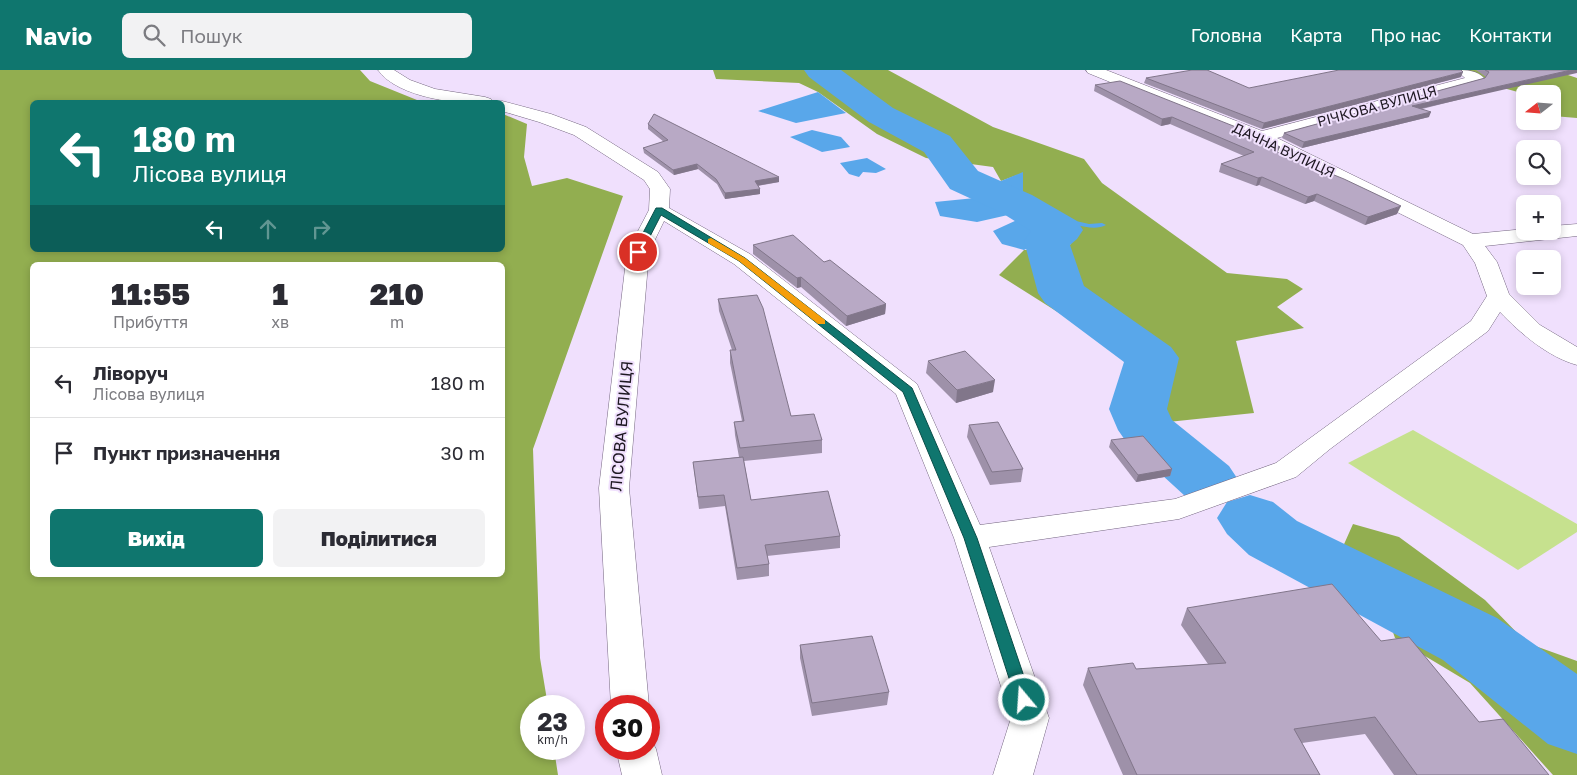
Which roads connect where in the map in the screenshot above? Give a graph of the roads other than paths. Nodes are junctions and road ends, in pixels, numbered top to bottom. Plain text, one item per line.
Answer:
1 (385, 70) edge
2 (1093, 70) edge
3 (1463, 70) edge
4 (470, 100) edge
5 (505, 107) edge
6 (1260, 137) junction
7 (659, 210) junction
8 (1577, 230) edge
9 (1470, 241) junction
10 (1498, 296) junction
11 (1577, 357) edge
12 (970, 538) junction
13 (629, 695) edge
14 (639, 760) edge
15 (642, 775) edge
16 (1013, 775) edge

1 - 4 street
2 - 6 street, ДАЧНА ВУЛИЦЯ
3 - 6 street, РІЧКОВА ВУЛИЦЯ
5 - 7 street, ЛІСОВА ВУЛИЦЯ
6 - 9 street, ДАЧНА ВУЛИЦЯ
7 - 12 street
7 - 13 street, ЛІСОВА ВУЛИЦЯ
8 - 9 street
9 - 10 street, ДАЧНА ВУЛИЦЯ
10 - 11 street, ДАЧНА ВУЛИЦЯ
10 - 12 street
12 - 16 street
14 - 15 street

